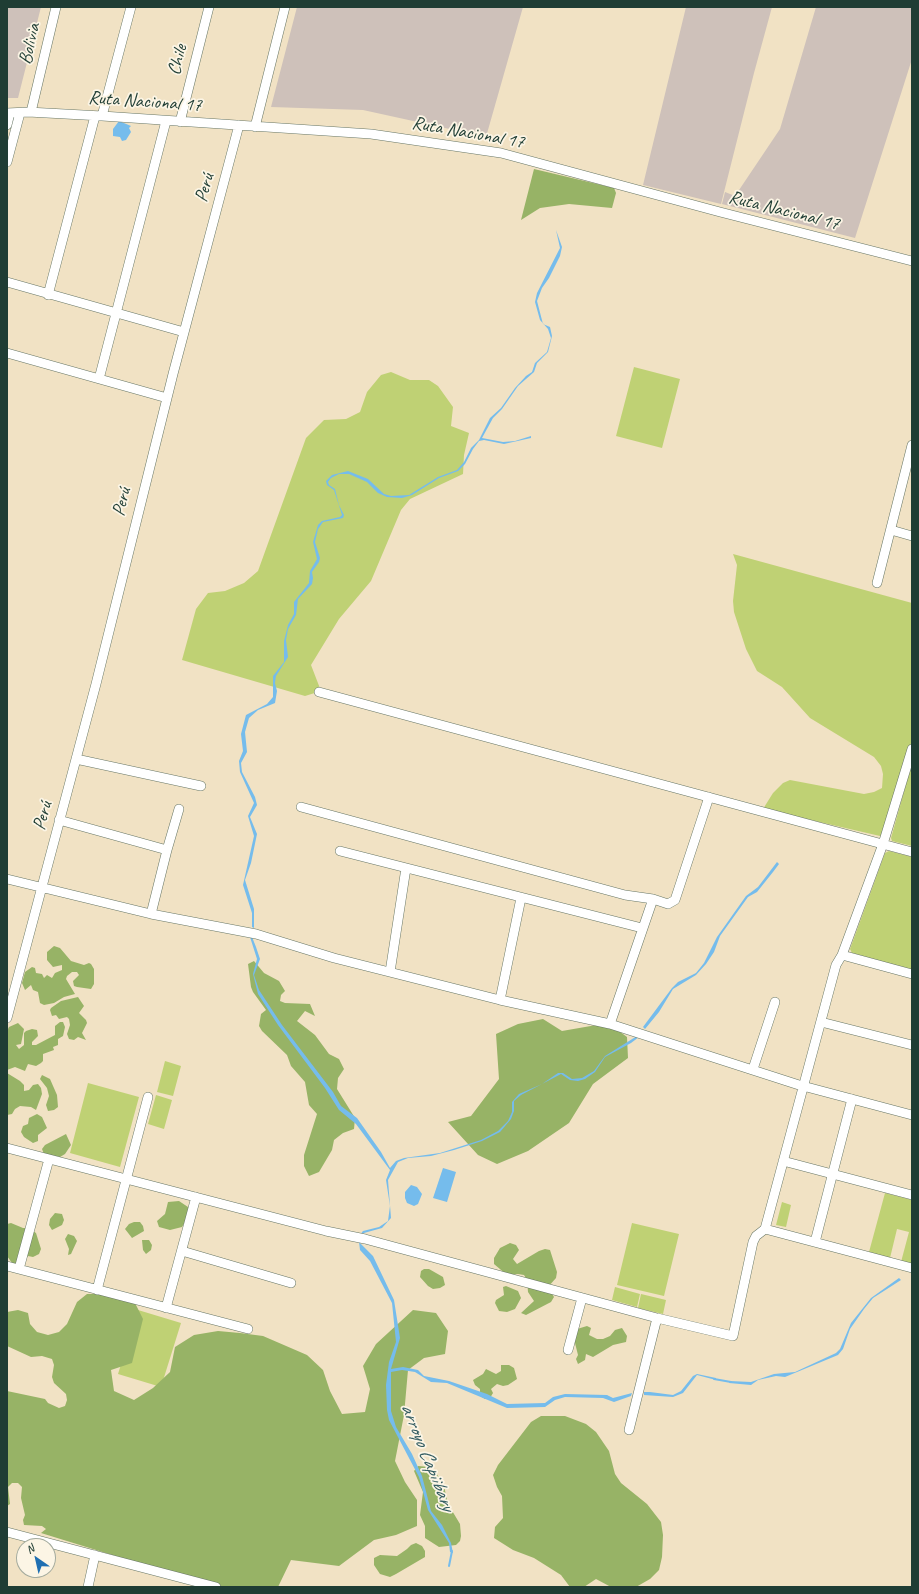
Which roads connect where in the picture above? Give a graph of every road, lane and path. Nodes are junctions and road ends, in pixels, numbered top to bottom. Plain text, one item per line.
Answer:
1 (56, 7) edge
2 (131, 7) edge
3 (209, 7) edge
4 (285, 7) edge
5 (31, 112) junction
6 (8, 113) edge
7 (20, 113) junction
8 (98, 116) junction
9 (166, 121) junction
10 (180, 122) junction
11 (7, 125) edge
12 (239, 126) junction
13 (256, 127) junction
14 (7, 162) edge
15 (912, 262) edge
16 (7, 282) edge
17 (48, 295) junction
18 (118, 314) junction
19 (184, 332) junction
20 (7, 353) edge
21 (99, 379) junction
22 (167, 398) junction
23 (912, 445) edge
24 (891, 530) junction
25 (912, 536) edge
26 (877, 583) dead end
27 (319, 692) dead end
28 (912, 749) edge
29 (76, 758) junction
30 (201, 786) dead end
31 (709, 797) junction
32 (301, 807) dead end
33 (179, 809) dead end
34 (59, 820) junction
35 (883, 844) junction
36 (168, 850) junction
37 (340, 851) dead end
38 (912, 852) edge
39 (406, 868) junction
40 (7, 879) edge
41 (42, 887) junction
42 (521, 898) junction
43 (653, 899) junction
44 (151, 914) junction
45 (642, 928) junction
46 (842, 955) junction
47 (390, 972) junction
48 (912, 974) edge
49 (500, 1000) junction
50 (775, 1002) dead end
51 (7, 1018) edge
52 (821, 1022) junction
53 (610, 1024) junction
54 (912, 1045) edge
55 (753, 1069) junction
56 (803, 1086) junction
57 (148, 1097) dead end
58 (852, 1099) junction
59 (912, 1115) edge
60 (7, 1148) edge
61 (49, 1159) junction
62 (783, 1161) junction
63 (832, 1174) junction
64 (128, 1180) junction
65 (912, 1195) edge
66 (196, 1197) junction
67 (765, 1229) junction
68 (815, 1242) junction
69 (182, 1251) junction
70 (7, 1266) edge
71 (912, 1268) edge
72 (19, 1269) junction
73 (291, 1283) dead end
74 (97, 1290) junction
75 (582, 1298) junction
76 (166, 1308) junction
77 (657, 1318) junction
78 (248, 1329) dead end
79 (568, 1350) dead end
80 (629, 1430) dead end
81 (7, 1532) edge
82 (95, 1555) junction
83 (88, 1587) edge
84 (216, 1587) edge

1 - 5 street, Bolivia
2 - 8 street
3 - 10 street, Chile
4 - 13 street
5 - 7 street, Ruta Nacional 17
5 - 8 street, Ruta Nacional 17
6 - 7 street, Ruta Nacional 17
6 - 11 street
7 - 14 street
8 - 9 street, Ruta Nacional 17
8 - 17 street
9 - 10 street, Ruta Nacional 17
9 - 18 street
10 - 12 street, Ruta Nacional 17
12 - 13 street, Ruta Nacional 17
12 - 19 street, Perú
13 - 15 street, Ruta Nacional 17
16 - 17 street
17 - 18 street
18 - 19 street
18 - 21 street
19 - 22 street, Perú
20 - 21 street
21 - 22 street
22 - 29 street, Perú
23 - 24 street
24 - 25 street
24 - 26 street
27 - 31 street
28 - 35 street
29 - 30 street
29 - 34 street, Perú
31 - 35 street
31 - 43 street
32 - 43 street
33 - 36 street
34 - 36 street
34 - 41 street, Perú
35 - 38 street
35 - 46 street
36 - 44 street
37 - 39 street
39 - 42 street
39 - 47 street
40 - 41 street
41 - 44 street
41 - 51 street, Perú
42 - 45 street
42 - 49 street
43 - 45 street
44 - 47 street
45 - 53 street
46 - 48 street
46 - 52 street
47 - 49 street
49 - 53 street
50 - 55 street
52 - 54 street
52 - 56 street
53 - 55 street
55 - 56 street
56 - 58 street
56 - 62 street
57 - 64 street
58 - 59 street
58 - 63 street
60 - 61 street
61 - 64 street
61 - 72 street
62 - 63 street
62 - 67 street
63 - 65 street
63 - 68 street
64 - 66 street
64 - 74 street
66 - 69 street
66 - 75 street
67 - 68 street
67 - 77 street
68 - 71 street
69 - 73 street
69 - 76 street
70 - 72 street
72 - 74 street
74 - 76 street
75 - 77 street
75 - 79 street
76 - 78 street
77 - 80 street
81 - 82 street
82 - 83 street
82 - 84 street

